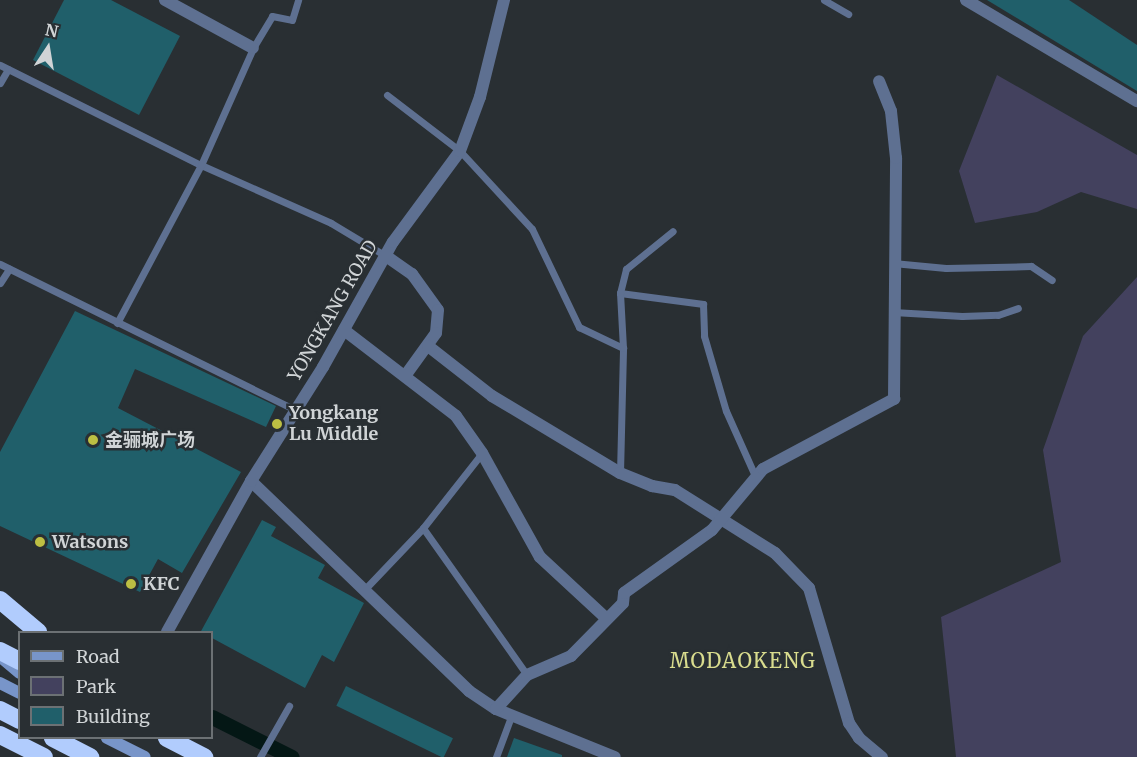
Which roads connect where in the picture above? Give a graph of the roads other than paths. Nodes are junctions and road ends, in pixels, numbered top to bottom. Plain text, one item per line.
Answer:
1 (165, 0) edge
2 (298, 0) edge
3 (504, 0) edge
4 (824, 0) edge
5 (966, 0) edge
6 (848, 14) dead end
7 (252, 48) junction
8 (0, 65) edge
9 (8, 69) junction
10 (879, 81) dead end
11 (0, 83) edge
12 (387, 95) dead end
13 (1137, 101) edge
14 (460, 151) junction
15 (201, 165) junction
16 (673, 231) dead end
17 (386, 255) junction
18 (893, 263) junction
19 (0, 264) edge
20 (9, 269) junction
21 (1052, 280) dead end
22 (0, 283) edge
23 (620, 293) junction
24 (1018, 308) dead end
25 (893, 312) junction
26 (117, 324) junction
27 (344, 330) junction
28 (428, 346) junction
29 (623, 348) junction
30 (405, 376) junction
31 (296, 410) junction
32 (482, 453) junction
33 (620, 472) junction
34 (756, 478) junction
35 (250, 481) junction
36 (722, 521) junction
37 (423, 528) junction
38 (364, 590) junction
39 (0, 600) edge
40 (0, 618) edge
41 (607, 619) junction
42 (23, 631) edge
43 (36, 631) edge
44 (168, 631) edge
45 (0, 651) edge
46 (0, 657) edge
47 (18, 660) edge
48 (18, 671) edge
49 (527, 675) junction
50 (0, 683) edge
51 (18, 692) edge
52 (289, 706) dead end
53 (496, 709) junction
54 (0, 710) edge
55 (512, 714) junction
56 (18, 719) edge
57 (0, 735) edge
58 (55, 739) edge
59 (111, 739) edge
60 (169, 739) edge
61 (190, 739) edge
62 (261, 755) edge
63 (44, 757) edge
64 (90, 757) edge
65 (145, 757) edge
66 (204, 757) edge
67 (213, 757) edge
68 (496, 757) edge
69 (615, 757) edge
70 (882, 757) edge

1 - 7 street
2 - 7 lane
3 - 14 street, YONGKANG ROAD
4 - 6 lane
5 - 13 street
7 - 15 lane
8 - 9 lane
9 - 11 lane
9 - 15 lane
10 - 18 street
12 - 14 lane
14 - 17 street, YONGKANG ROAD
14 - 29 lane
15 - 17 lane
15 - 26 lane
16 - 23 lane
17 - 27 street, YONGKANG ROAD
17 - 28 street
18 - 21 lane
18 - 25 street
19 - 20 lane
20 - 22 lane
20 - 26 lane
23 - 29 lane
23 - 34 lane
24 - 25 lane
25 - 34 street
26 - 31 lane
27 - 30 street
27 - 31 street, YONGKANG ROAD
28 - 30 street
28 - 33 street
29 - 33 lane
30 - 32 street
31 - 35 street, YONGKANG ROAD
32 - 37 lane
32 - 41 street
33 - 36 street
34 - 36 street
35 - 38 street
35 - 44 street, YONGKANG ROAD
36 - 41 street
36 - 70 street
37 - 38 lane
37 - 49 lane
38 - 53 street
39 - 43 highway
40 - 42 highway
41 - 49 street
45 - 47 highway
46 - 48 main road
49 - 53 street
50 - 51 main road
52 - 62 lane
53 - 55 street
54 - 56 highway
55 - 68 lane
55 - 69 street
57 - 63 highway
58 - 64 highway
59 - 65 main road
60 - 66 highway
61 - 67 highway

